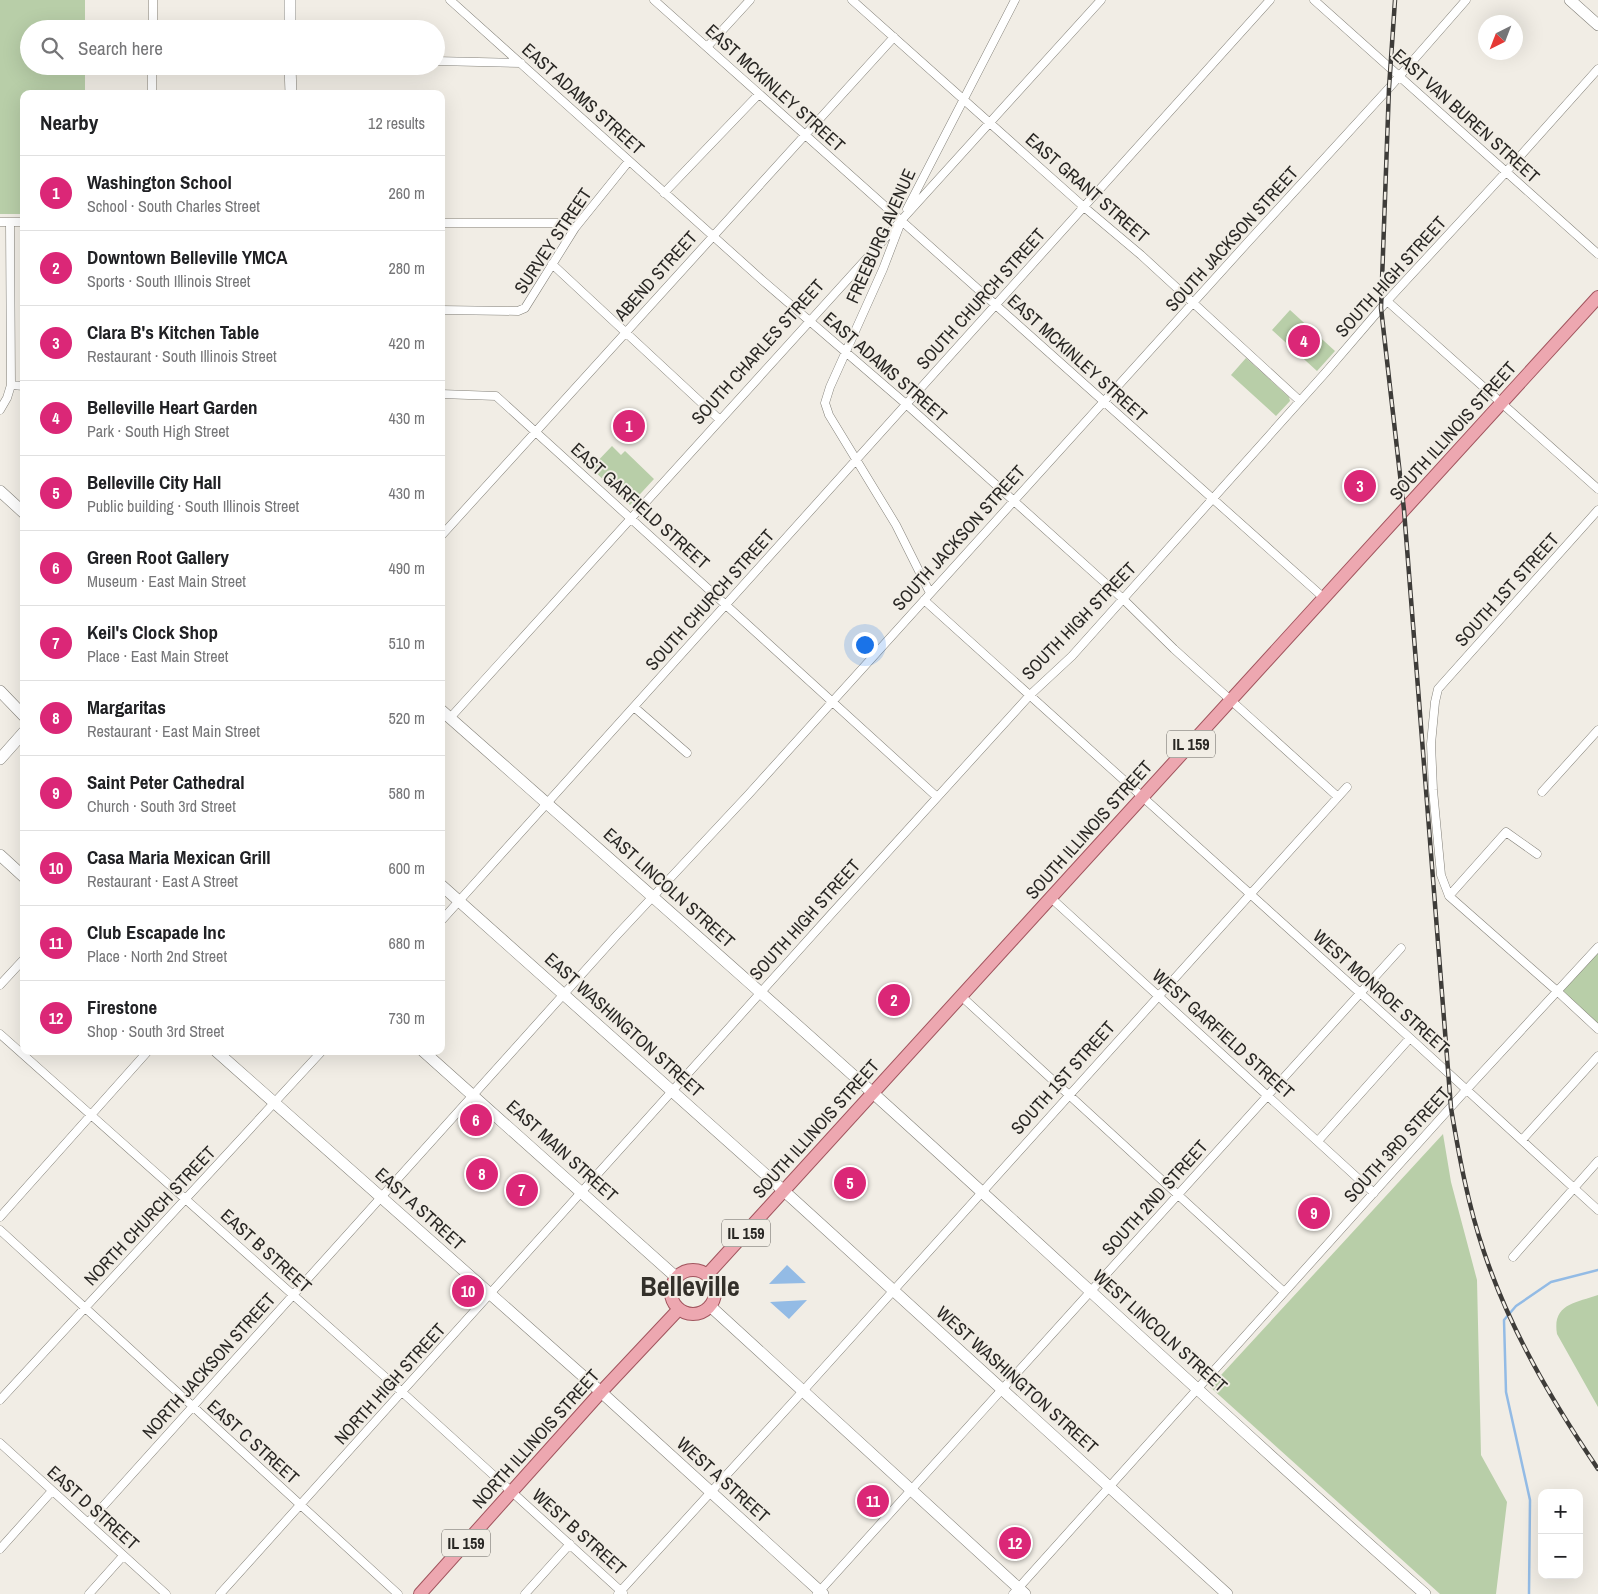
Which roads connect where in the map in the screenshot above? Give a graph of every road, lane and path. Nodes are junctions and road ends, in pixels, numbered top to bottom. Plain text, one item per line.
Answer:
1 (153, 0) edge
2 (290, 0) edge
3 (450, 0) edge
4 (654, 0) edge
5 (750, 0) edge
6 (852, 0) edge
7 (1015, 0) edge
8 (1100, 0) edge
9 (1270, 0) edge
10 (1314, 0) edge
11 (1466, 0) edge
12 (1570, 0) edge
13 (153, 20) edge
14 (290, 20) edge
15 (1598, 25) edge
16 (894, 37) junction
17 (707, 47) junction
18 (445, 61) edge
19 (521, 64) junction
20 (1598, 69) edge
21 (152, 75) edge
22 (290, 75) edge
23 (1400, 76) junction
24 (152, 90) edge
25 (291, 90) edge
26 (759, 94) junction
27 (964, 100) junction
28 (989, 122) junction
29 (805, 135) junction
30 (630, 161) junction
31 (1506, 172) junction
32 (664, 192) junction
33 (1084, 207) junction
34 (901, 220) junction
35 (0, 222) edge
36 (10, 222) junction
37 (20, 222) edge
38 (445, 223) edge
39 (575, 228) junction
40 (713, 236) junction
41 (1598, 254) edge
42 (552, 264) junction
43 (1598, 298) edge
44 (1387, 301) junction
45 (1193, 303) junction
46 (996, 305) junction
47 (445, 310) edge
48 (810, 320) junction
49 (626, 332) junction
50 (845, 352) junction
51 (11, 386) junction
52 (20, 386) edge
53 (445, 394) edge
54 (1104, 401) junction
55 (1300, 401) junction
56 (1502, 403) junction
57 (906, 404) junction
58 (0, 410) edge
59 (720, 420) junction
60 (535, 432) junction
61 (857, 459) junction
62 (1598, 489) edge
63 (0, 491) edge
64 (1212, 499) junction
65 (1013, 501) junction
66 (20, 509) edge
67 (1598, 510) edge
68 (631, 518) junction
69 (445, 532) edge
70 (930, 592) junction
71 (1324, 598) junction
72 (1123, 599) junction
73 (924, 600) junction
74 (726, 604) junction
75 (0, 691) edge
76 (1030, 695) junction
77 (1231, 700) junction
78 (831, 701) junction
79 (634, 706) junction
80 (20, 712) edge
81 (445, 714) edge
82 (1598, 730) edge
83 (20, 736) edge
84 (687, 753) dead end
85 (0, 759) edge
86 (1347, 786) dead end
87 (1542, 792) dead end
88 (937, 797) junction
89 (1143, 797) junction
90 (1338, 797) junction
91 (546, 804) junction
92 (1537, 854) dead end
93 (0, 855) edge
94 (20, 873) edge
95 (445, 889) edge
96 (1250, 894) junction
97 (1449, 896) junction
98 (654, 897) junction
99 (1051, 898) junction
100 (459, 901) junction
101 (445, 917) edge
102 (1598, 947) edge
103 (1401, 948) dead end
104 (20, 962) edge
105 (0, 985) edge
106 (1557, 991) junction
107 (760, 992) junction
108 (1360, 993) junction
109 (564, 995) junction
110 (961, 996) junction
111 (1159, 996) junction
112 (1598, 1029) edge
113 (0, 1034) edge
114 (1410, 1038) junction
115 (20, 1052) edge
116 (24, 1055) edge
117 (144, 1055) edge
118 (220, 1055) edge
119 (318, 1055) edge
120 (428, 1055) edge
121 (1598, 1056) edge
122 (1467, 1089) junction
123 (671, 1091) junction
124 (873, 1093) junction
125 (1068, 1095) junction
126 (474, 1096) junction
127 (1268, 1096) junction
128 (274, 1103) junction
129 (91, 1115) junction
130 (1522, 1140) junction
131 (1318, 1141) junction
132 (1598, 1161) edge
133 (1575, 1189) junction
134 (784, 1191) junction
135 (981, 1192) junction
136 (582, 1193) junction
137 (1374, 1193) junction
138 (1178, 1194) junction
139 (382, 1198) junction
140 (186, 1199) junction
141 (1598, 1210) edge
142 (1, 1215) edge
143 (0, 1230) edge
144 (1513, 1257) dead end
145 (707, 1275) junction
146 (677, 1278) junction
147 (893, 1290) junction
148 (1090, 1291) junction
149 (1284, 1292) junction
150 (294, 1295) junction
151 (490, 1295) junction
152 (710, 1306) junction
153 (85, 1308) junction
154 (679, 1309) junction
155 (1001, 1389) junction
156 (1197, 1389) junction
157 (803, 1391) junction
158 (402, 1392) junction
159 (601, 1392) junction
160 (0, 1400) edge
161 (193, 1407) junction
162 (0, 1443) edge
163 (1109, 1486) junction
164 (910, 1490) junction
165 (52, 1491) junction
166 (512, 1491) junction
167 (710, 1492) junction
168 (300, 1505) junction
169 (88, 1523) junction
170 (570, 1544) junction
171 (0, 1549) edge
172 (123, 1556) junction
173 (1019, 1592) edge
174 (621, 1593) edge
175 (820, 1593) edge
176 (89, 1594) edge
177 (166, 1594) edge
178 (220, 1594) edge
179 (398, 1594) edge
180 (420, 1594) edge
181 (525, 1594) edge
182 (1227, 1594) edge
183 (1425, 1594) edge

1 - 13 street
2 - 14 street
3 - 19 street, EAST ADAMS STREET
4 - 17 street, EAST MCKINLEY STREET
5 - 17 street
6 - 16 street, EAST GRANT STREET
7 - 27 street, FREEBURG AVENUE
8 - 28 street, SOUTH CHARLES STREET
9 - 33 street, SOUTH CHURCH STREET
10 - 23 street, EAST VAN BUREN STREET
11 - 23 street, SOUTH JACKSON STREET
12 - 15 street
16 - 27 street, EAST GRANT STREET
16 - 29 street, ABEND STREET
17 - 26 street, EAST MCKINLEY STREET
18 - 19 street
19 - 30 street, EAST ADAMS STREET
20 - 31 street, SOUTH HIGH STREET
21 - 24 street
22 - 25 street
23 - 31 street, EAST VAN BUREN STREET
23 - 45 street, SOUTH JACKSON STREET
26 - 29 street, EAST MCKINLEY STREET
26 - 32 street
27 - 28 street, EAST GRANT STREET
27 - 34 street, FREEBURG AVENUE
28 - 33 street, EAST GRANT STREET
28 - 34 street, SOUTH CHARLES STREET
29 - 34 street, EAST MCKINLEY STREET
29 - 40 street, ABEND STREET
30 - 32 street, EAST ADAMS STREET
30 - 39 street, SURVEY STREET
31 - 41 street, EAST VAN BUREN STREET
31 - 44 street, SOUTH HIGH STREET
32 - 40 street, EAST ADAMS STREET
33 - 45 street, EAST GRANT STREET
33 - 46 street, SOUTH CHURCH STREET
34 - 46 street, EAST MCKINLEY STREET
34 - 48 street, SOUTH CHARLES STREET
34 - 50 street, FREEBURG AVENUE
35 - 36 street
36 - 37 street
36 - 51 street
38 - 39 street
39 - 42 street, SURVEY STREET
40 - 48 street, EAST ADAMS STREET
40 - 49 street, ABEND STREET
42 - 47 street, SURVEY STREET
42 - 49 street
43 - 56 main road, SOUTH ILLINOIS STREET / IL 159
44 - 55 street, SOUTH HIGH STREET
44 - 56 street
45 - 54 street, SOUTH JACKSON STREET
45 - 55 street, EAST GRANT STREET
46 - 54 street, EAST MCKINLEY STREET
46 - 57 street, SOUTH CHURCH STREET
48 - 50 street, EAST ADAMS STREET
48 - 59 street, SOUTH CHARLES STREET
49 - 59 street
49 - 60 street, ABEND STREET
50 - 57 street, EAST ADAMS STREET
50 - 61 street, FREEBURG AVENUE
51 - 52 street
51 - 58 street
53 - 60 street, EAST GARFIELD STREET
54 - 64 street, EAST MCKINLEY STREET
54 - 65 street, SOUTH JACKSON STREET
55 - 64 street, SOUTH HIGH STREET
56 - 62 street
56 - 71 main road, SOUTH ILLINOIS STREET / IL 159
57 - 61 street, SOUTH CHURCH STREET
57 - 65 street, EAST ADAMS STREET
59 - 68 street, SOUTH CHARLES STREET
60 - 68 street, EAST GARFIELD STREET
60 - 69 street, ABEND STREET
61 - 70 street
61 - 74 street, SOUTH CHURCH STREET
63 - 66 street
64 - 71 street, EAST MCKINLEY STREET
64 - 72 street, SOUTH HIGH STREET
65 - 70 street, SOUTH JACKSON STREET
65 - 72 street, EAST ADAMS STREET
67 - 97 street, SOUTH 1ST STREET
68 - 74 street, EAST GARFIELD STREET
68 - 81 street, SOUTH CHARLES STREET
70 - 73 street, SOUTH JACKSON STREET
71 - 77 main road, SOUTH ILLINOIS STREET / IL 159
72 - 76 street, SOUTH HIGH STREET
72 - 77 street, EAST ADAMS STREET
73 - 76 street, WEST MONROE STREET
73 - 78 street, SOUTH JACKSON STREET
74 - 78 street, EAST GARFIELD STREET
74 - 79 street, SOUTH CHURCH STREET
75 - 80 street
76 - 88 street, SOUTH HIGH STREET
76 - 89 street, WEST MONROE STREET
77 - 89 main road, SOUTH ILLINOIS STREET / IL 159
77 - 90 street, EAST ADAMS STREET
78 - 88 street, EAST GARFIELD STREET
78 - 98 street, SOUTH JACKSON STREET
79 - 84 street
79 - 91 street, SOUTH CHURCH STREET
81 - 91 street, EAST LINCOLN STREET
82 - 87 street
83 - 85 street
86 - 90 street, SOUTH 1ST STREET
88 - 107 street, SOUTH HIGH STREET
89 - 96 street, WEST MONROE STREET
89 - 99 main road, SOUTH ILLINOIS STREET / IL 159
90 - 96 street, SOUTH 1ST STREET
91 - 98 street, EAST LINCOLN STREET
91 - 100 street, SOUTH CHURCH STREET
92 - 97 street
93 - 94 street
95 - 100 street, EAST WASHINGTON STREET
96 - 108 street, WEST MONROE STREET
96 - 111 street, SOUTH 1ST STREET
97 - 106 street
98 - 107 street, EAST LINCOLN STREET
98 - 109 street, SOUTH JACKSON STREET
99 - 110 main road, SOUTH ILLINOIS STREET / IL 159
99 - 111 street, WEST GARFIELD STREET
100 - 101 street, SOUTH CHURCH STREET
100 - 109 street, EAST WASHINGTON STREET
102 - 106 street, SOUTH 3RD STREET
103 - 108 street, SOUTH 2ND STREET
104 - 105 street
106 - 112 street
106 - 122 street, SOUTH 3RD STREET
107 - 123 street, SOUTH HIGH STREET
107 - 124 street, EAST LINCOLN STREET
108 - 114 street, WEST MONROE STREET
108 - 127 street, SOUTH 2ND STREET
109 - 123 street, EAST WASHINGTON STREET
109 - 126 street, SOUTH JACKSON STREET
110 - 124 main road, SOUTH ILLINOIS STREET / IL 159
110 - 125 street
111 - 125 street, SOUTH 1ST STREET
111 - 127 street, WEST GARFIELD STREET
113 - 115 street, EAST B STREET
114 - 122 street, WEST MONROE STREET
114 - 131 street
116 - 129 street, EAST B STREET
117 - 129 street
118 - 128 street, EAST A STREET
119 - 128 street, NORTH CHURCH STREET
120 - 126 street, EAST MAIN STREET
121 - 130 street
122 - 130 street, WEST MONROE STREET
122 - 137 street, SOUTH 3RD STREET
123 - 134 street, EAST WASHINGTON STREET
123 - 136 street, SOUTH HIGH STREET
124 - 134 main road, SOUTH ILLINOIS STREET / IL 159
124 - 135 street, WEST LINCOLN STREET
125 - 135 street, SOUTH 1ST STREET
125 - 138 street
126 - 136 street, EAST MAIN STREET
126 - 139 street, NORTH JACKSON STREET
127 - 131 street, WEST GARFIELD STREET
127 - 138 street, SOUTH 2ND STREET
128 - 139 street, EAST A STREET
128 - 140 street, NORTH CHURCH STREET
129 - 140 street, EAST B STREET
129 - 142 street
130 - 133 street, WEST MONROE STREET
131 - 137 street, WEST GARFIELD STREET
132 - 133 street
133 - 141 street, WEST MONROE STREET
133 - 144 street
134 - 145 main road, SOUTH ILLINOIS STREET / IL 159
134 - 147 street, WEST WASHINGTON STREET
135 - 147 street, SOUTH 1ST STREET
135 - 148 street, WEST LINCOLN STREET
136 - 146 street, EAST MAIN STREET
136 - 151 street, NORTH HIGH STREET
137 - 149 street, SOUTH 3RD STREET
138 - 148 street, SOUTH 2ND STREET
138 - 149 street
139 - 150 street, NORTH JACKSON STREET
139 - 151 street, EAST A STREET
140 - 150 street, EAST B STREET
140 - 153 street, NORTH CHURCH STREET
143 - 153 street, EAST C STREET
145 - 146 main road
145 - 152 main road
146 - 154 main road
147 - 155 street, WEST WASHINGTON STREET
147 - 157 street, SOUTH 1ST STREET
148 - 155 street, SOUTH 2ND STREET
148 - 156 street, WEST LINCOLN STREET
149 - 156 street, SOUTH 3RD STREET
150 - 158 street, EAST B STREET
150 - 161 street, NORTH JACKSON STREET
151 - 158 street, NORTH HIGH STREET
151 - 159 street, EAST A STREET
152 - 154 main road
152 - 157 street
153 - 160 street, NORTH CHURCH STREET
153 - 161 street, EAST C STREET
154 - 159 main road, NORTH ILLINOIS STREET / IL 159
155 - 163 street, WEST WASHINGTON STREET
155 - 164 street, SOUTH 2ND STREET
156 - 163 street, SOUTH 3RD STREET
156 - 183 street, WEST LINCOLN STREET
157 - 164 street
157 - 167 street, SOUTH 1ST STREET
158 - 166 street, EAST B STREET
158 - 168 street, NORTH HIGH STREET
159 - 166 main road, NORTH ILLINOIS STREET / IL 159
159 - 167 street, WEST A STREET
161 - 168 street, EAST C STREET
161 - 169 street, NORTH JACKSON STREET
162 - 165 street, EAST D STREET
163 - 173 street, SOUTH 3RD STREET
163 - 182 street, WEST WASHINGTON STREET
164 - 173 street
164 - 175 street, SOUTH 2ND STREET
165 - 169 street, EAST D STREET
165 - 171 street
166 - 170 street, WEST B STREET
166 - 180 main road, NORTH ILLINOIS STREET / IL 159
167 - 174 street, SOUTH 1ST STREET
167 - 175 street, WEST A STREET
168 - 178 street, NORTH HIGH STREET
168 - 179 street, EAST C STREET
169 - 172 street, EAST D STREET
170 - 174 street, WEST B STREET
170 - 181 street
172 - 176 street
172 - 177 street, EAST D STREET

